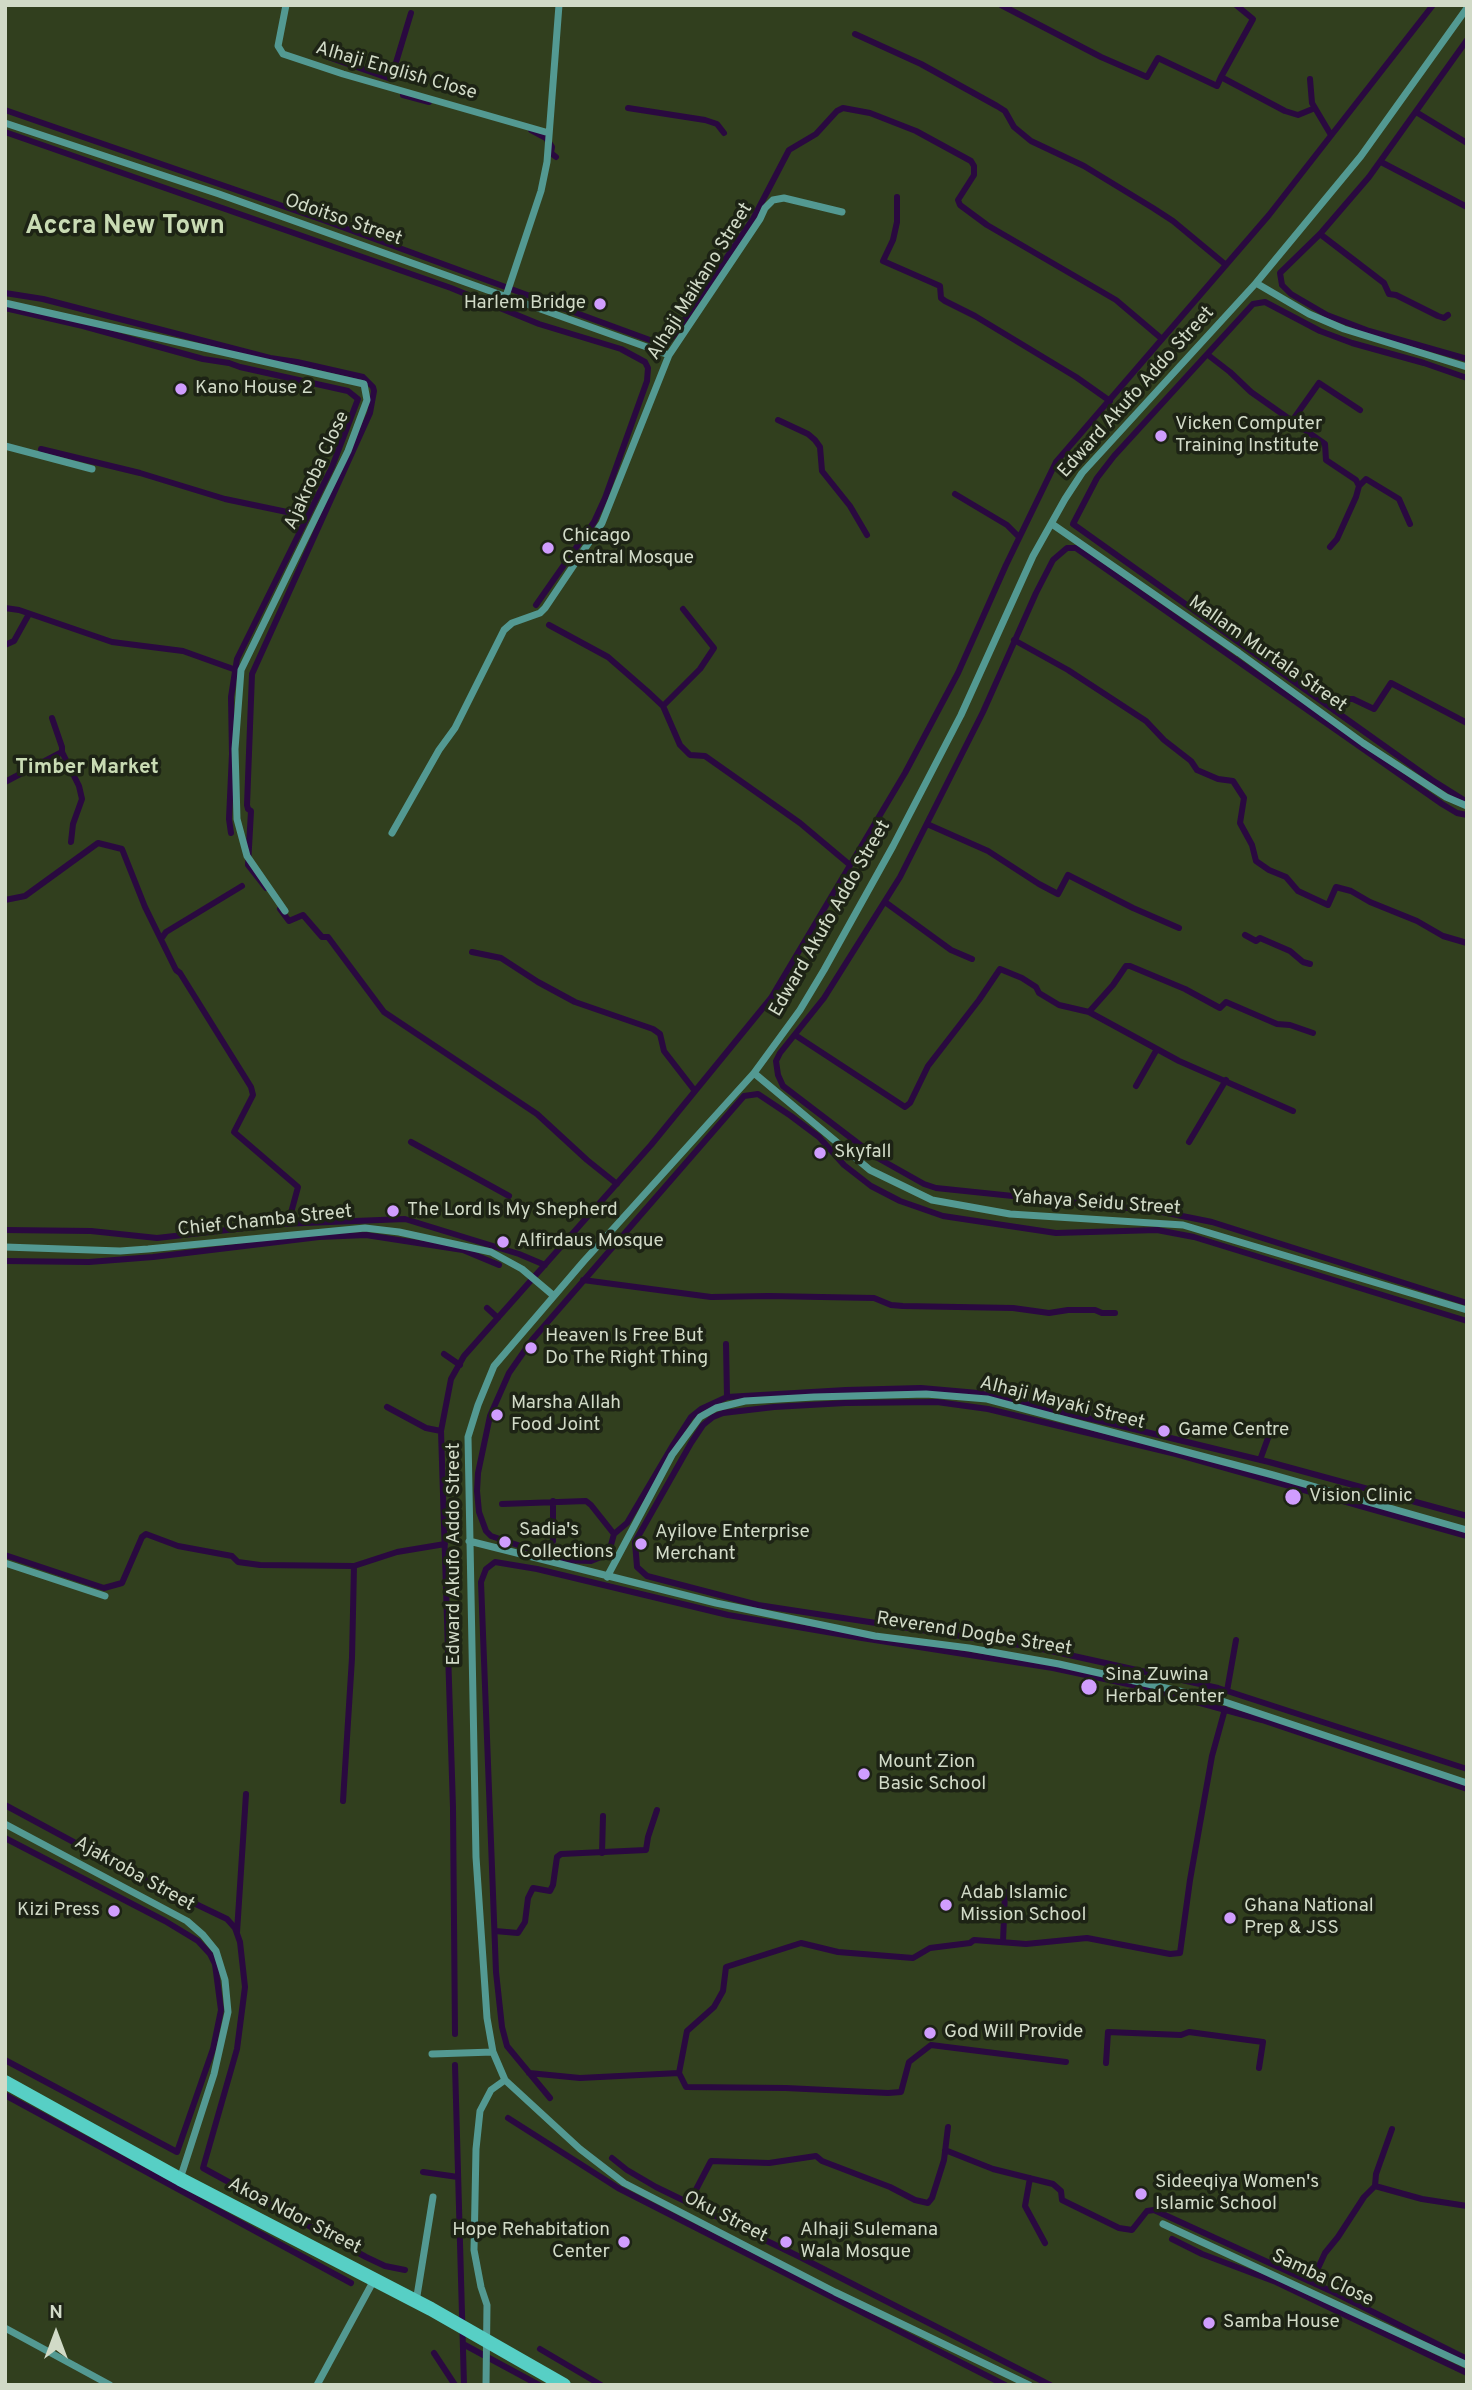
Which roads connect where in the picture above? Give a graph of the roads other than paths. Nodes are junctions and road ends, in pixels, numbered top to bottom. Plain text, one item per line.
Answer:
1 (286, 5) edge
2 (559, 5) edge
3 (1467, 8) edge
4 (5, 123) edge
5 (549, 133) junction
6 (842, 212) dead end
7 (1256, 283) junction
8 (506, 296) junction
9 (5, 303) edge
10 (669, 355) junction
11 (1467, 367) edge
12 (5, 446) edge
13 (92, 469) dead end
14 (1052, 524) junction
15 (1467, 806) edge
16 (392, 833) dead end
17 (285, 911) dead end
18 (754, 1073) junction
19 (5, 1247) edge
20 (554, 1296) junction
21 (1467, 1310) edge
22 (1467, 1530) edge
23 (470, 1541) junction
24 (5, 1563) edge
25 (607, 1577) junction
26 (105, 1596) dead end
27 (1467, 1783) edge
28 (5, 1824) edge
29 (493, 2052) junction
30 (432, 2054) dead end
31 (505, 2080) junction
32 (5, 2082) edge
33 (180, 2179) junction
34 (433, 2197) dead end
35 (1163, 2224) dead end
36 (374, 2280) junction
37 (416, 2302) junction
38 (5, 2328) edge
39 (486, 2339) junction
40 (1467, 2365) edge
41 (1009, 2375) junction
42 (110, 2385) edge
43 (317, 2385) edge
44 (486, 2385) edge
45 (564, 2385) edge
46 (1003, 2385) edge
47 (1029, 2385) edge

1 - 5 street, Alhaji English Close
2 - 5 street
3 - 7 street, Edward Akufo Addo Street
4 - 8 street, Odoitso Street
5 - 8 street
6 - 10 street, Alhaji Maikano Street
7 - 11 street
7 - 14 street, Edward Akufo Addo Street
8 - 10 street, Odoitso Street
9 - 17 street, Ajakroba Close
10 - 16 street, Alhaji Maikano Street
12 - 13 street
14 - 15 street, Mallam Murtala Street
14 - 18 street, Edward Akufo Addo Street
18 - 20 street, Edward Akufo Addo Street
18 - 21 street, Yahaya Seidu Street
19 - 20 street, Chief Chamba Street
20 - 23 street, Edward Akufo Addo Street
22 - 25 street, Alhaji Mayaki Street
23 - 25 street, Reverend Dogbe Street
23 - 29 street, Edward Akufo Addo Street
24 - 26 street
25 - 27 street, Reverend Dogbe Street
28 - 33 street, Ajakroba Street
29 - 30 street
29 - 31 street, Edward Akufo Addo Street
31 - 39 street
31 - 41 street, Oku Street
32 - 33 street, Akoa Ndor Street
33 - 36 street, Akoa Ndor Street
34 - 37 street
35 - 40 street, Samba Close
36 - 37 street, Akoa Ndor Street
36 - 43 street
37 - 39 street, Akoa Ndor Street
38 - 42 street
39 - 44 street
39 - 45 street, Akoa Ndor Street
41 - 46 street
41 - 47 street, Oku Street

